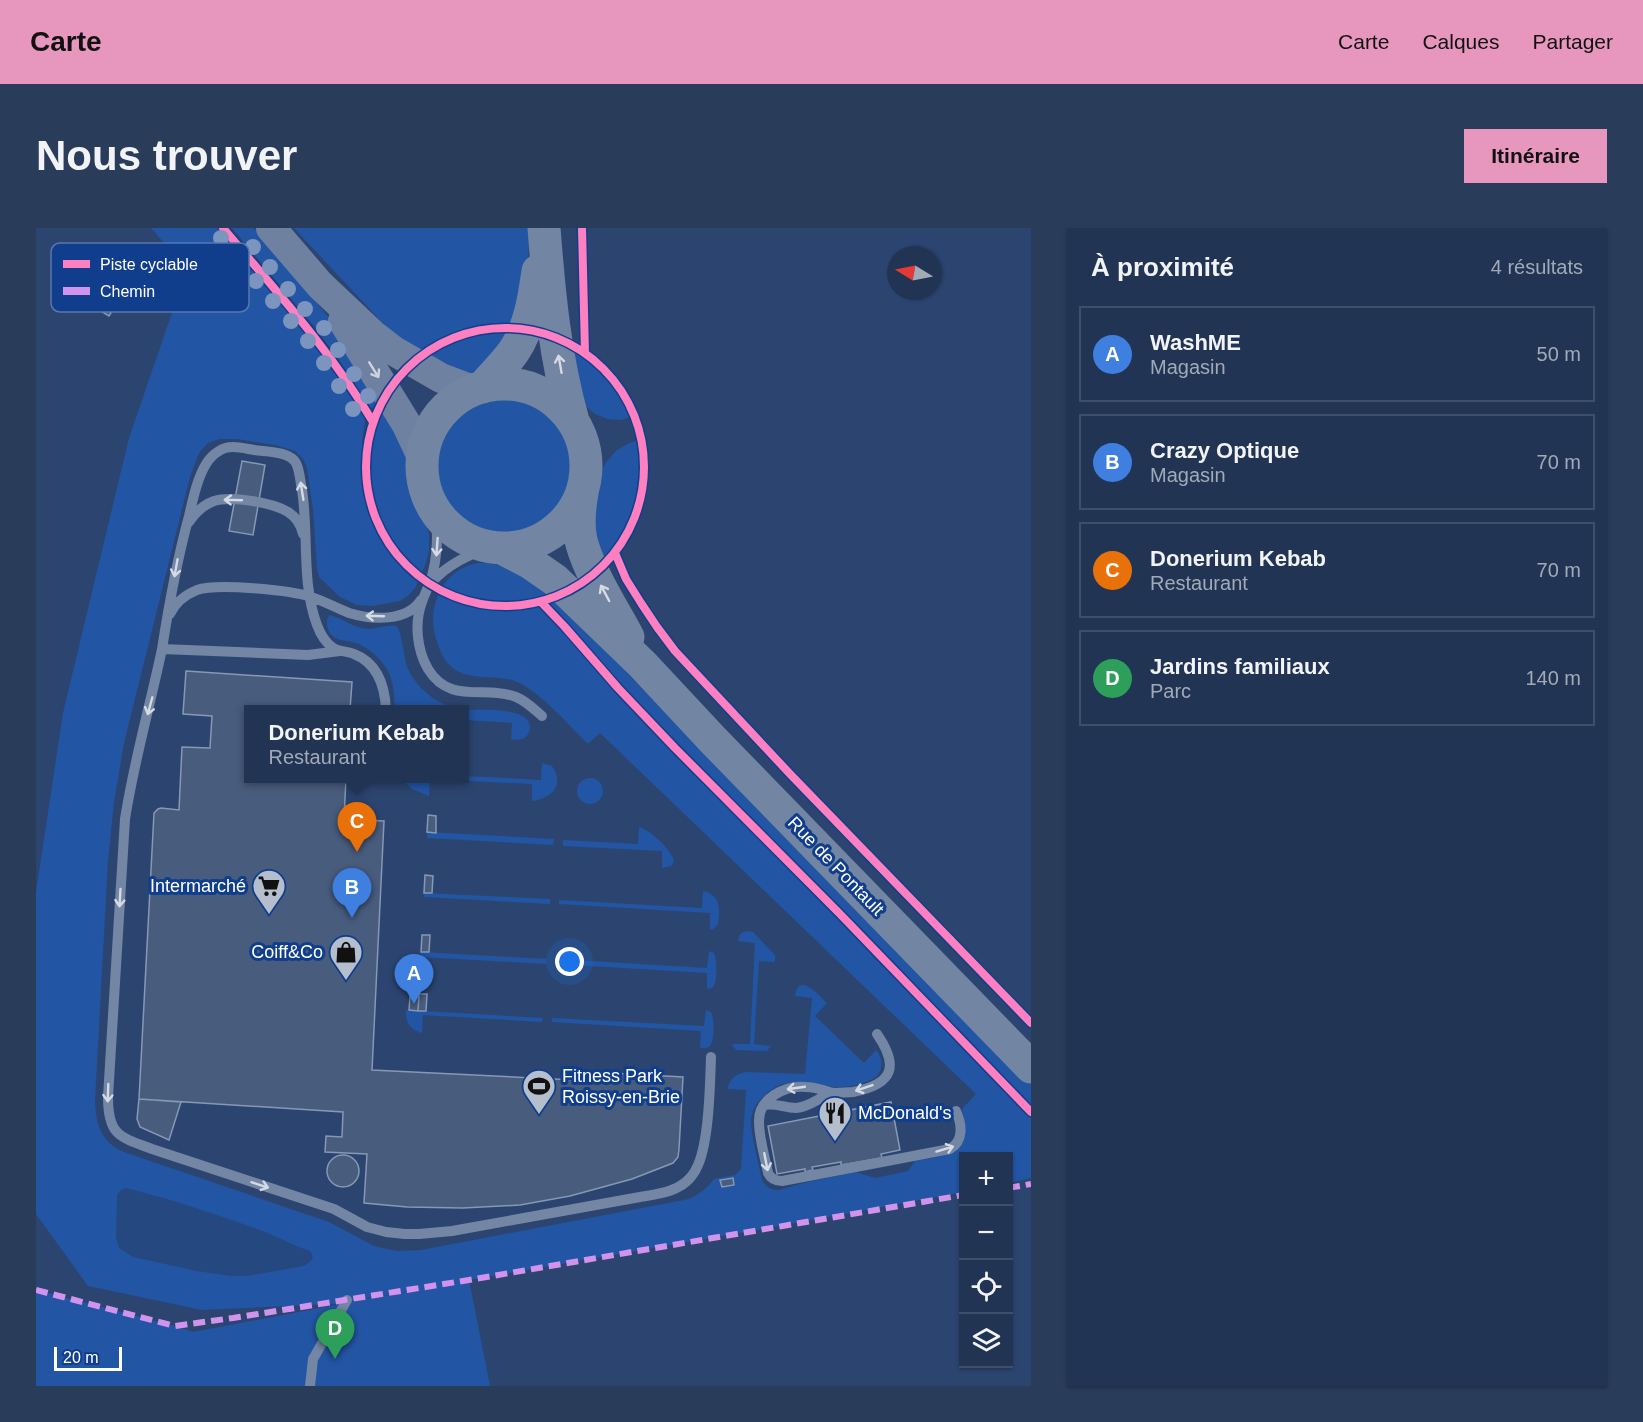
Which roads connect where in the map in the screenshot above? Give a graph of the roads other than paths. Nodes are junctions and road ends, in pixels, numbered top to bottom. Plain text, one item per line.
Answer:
1 (271, 228) edge
2 (544, 228) edge
3 (321, 285) junction
4 (478, 389) junction
5 (573, 421) junction
6 (423, 459) junction
7 (582, 491) junction
8 (435, 508) junction
9 (185, 532) junction
10 (496, 547) junction
11 (306, 549) junction
12 (427, 590) junction
13 (310, 596) junction
14 (166, 621) junction
15 (162, 649) junction
16 (340, 651) junction
17 (642, 664) junction
18 (385, 705) edge
19 (542, 716) dead end
20 (877, 1034) dead end
21 (711, 1058) dead end
22 (1031, 1067) edge
23 (834, 1093) junction
24 (764, 1105) junction
25 (956, 1111) dead end
26 (347, 1300) dead end
27 (310, 1386) edge

1 - 3 main road
2 - 4 main road
5 -> 2 main road
3 - 4 main road
3 -> 6 main road
4 - 5 main road
4 - 6 main road
5 - 7 main road
6 - 8 main road
7 - 10 main road
17 -> 7 main road, Rue de Pontault
8 - 10 main road
8 -> 12 lane
11 -> 9 lane
11 -> 9 lane
9 -> 14 lane
10 - 12 lane
10 - 17 main road, Rue de Pontault
11 - 13 lane
12 -> 13 lane
12 - 19 lane
13 - 14 lane
13 - 16 lane
14 - 15 lane
15 - 16 lane
15 -> 21 lane
16 - 18 lane
17 - 22 main road, Rue de Pontault
20 -> 23 lane
23 - 24 lane
23 -> 24 lane
24 -> 25 lane
26 - 27 lane

